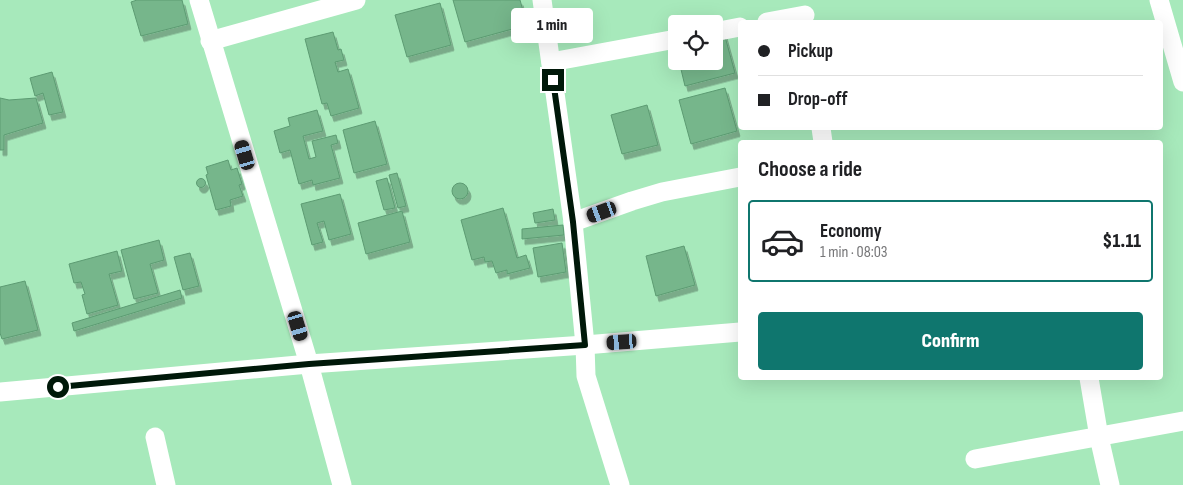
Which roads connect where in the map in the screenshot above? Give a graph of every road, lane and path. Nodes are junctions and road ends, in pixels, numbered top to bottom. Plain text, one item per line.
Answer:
1 (199, 0) edge
2 (356, 0) edge
3 (542, 0) edge
4 (1159, 0) edge
5 (804, 13) edge
6 (774, 20) edge
7 (738, 27) edge
8 (723, 30) edge
9 (668, 40) edge
10 (210, 41) junction
11 (551, 62) junction
12 (1183, 82) edge
13 (738, 177) edge
14 (573, 222) junction
15 (738, 332) edge
16 (585, 345) junction
17 (309, 364) junction
18 (1089, 380) edge
19 (0, 392) edge
20 (1183, 421) edge
21 (155, 437) dead end
22 (1099, 437) junction
23 (975, 459) dead end
24 (166, 485) edge
25 (342, 485) edge
26 (620, 485) edge
27 (1110, 485) edge

1 - 10 street
2 - 10 street
3 - 11 street
4 - 12 street
5 - 6 street
7 - 8 street
9 - 11 street
10 - 17 street
11 - 14 street
13 - 14 street
14 - 16 street
15 - 16 street
16 - 17 street
16 - 26 street
17 - 19 street
17 - 25 street
18 - 22 street
20 - 22 street
21 - 24 street
22 - 23 street
22 - 27 street

